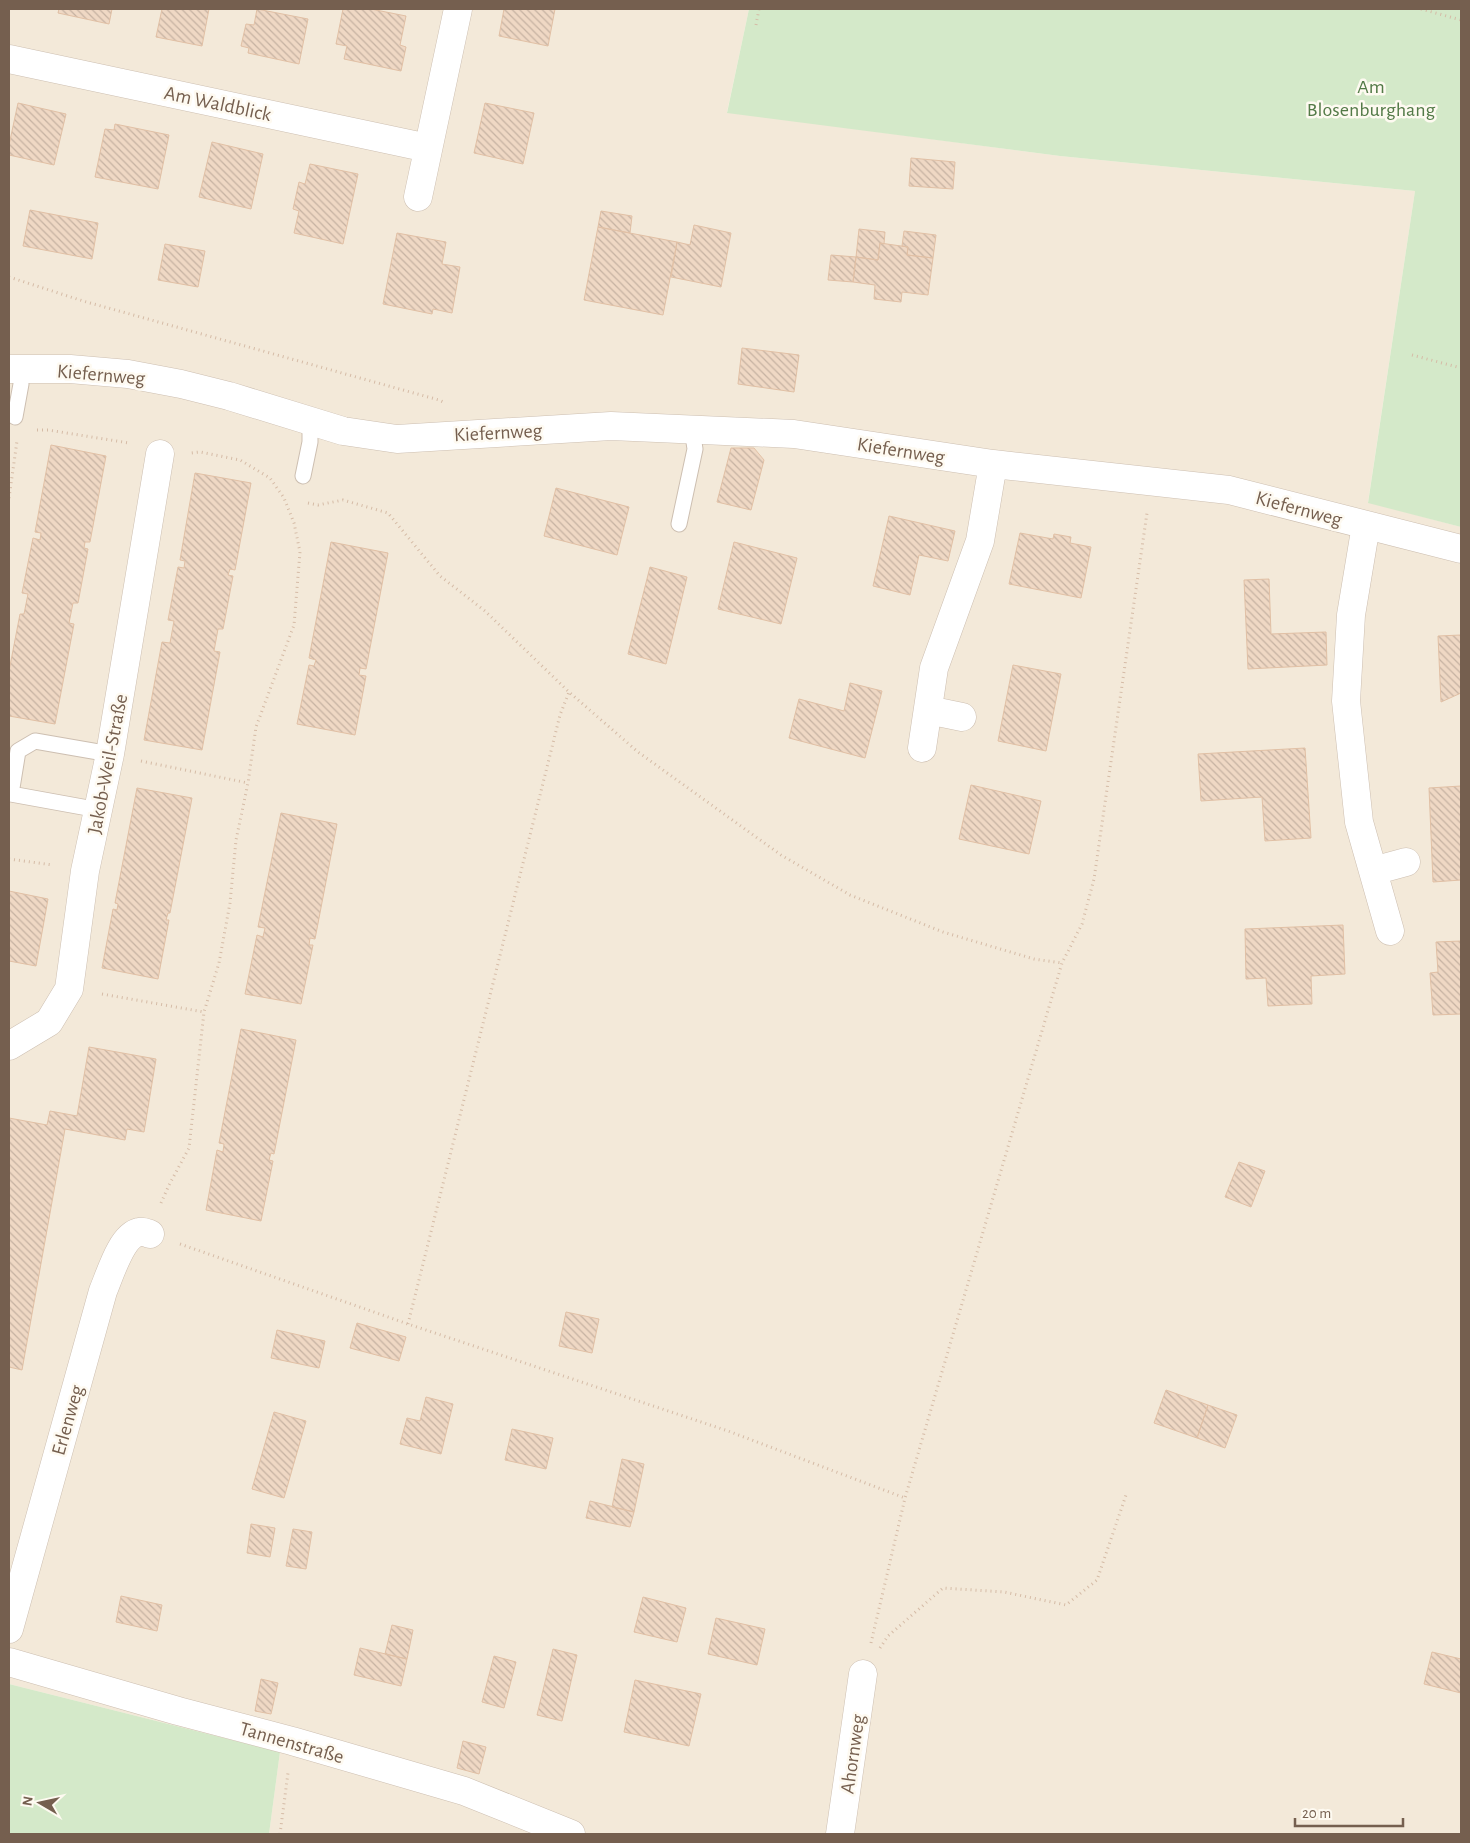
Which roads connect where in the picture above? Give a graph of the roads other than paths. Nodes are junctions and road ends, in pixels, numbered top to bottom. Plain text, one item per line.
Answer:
1 (458, 9) edge
2 (9, 59) edge
3 (428, 148) junction
4 (418, 197) dead end
5 (15, 369) edge
6 (15, 417) dead end
7 (310, 422) junction
8 (692, 429) junction
9 (160, 454) road end
10 (993, 464) junction
11 (303, 476) dead end
12 (678, 524) dead end
13 (1366, 525) junction
14 (1461, 549) edge
15 (928, 710) junction
16 (962, 717) dead end
17 (922, 748) dead end
18 (110, 754) junction
19 (99, 810) junction
20 (1406, 862) dead end
21 (1373, 871) junction
22 (1390, 931) dead end
23 (9, 1046) edge
24 (154, 1223) road end
25 (9, 1629) edge
26 (9, 1662) edge
27 (863, 1674) road end
28 (571, 1834) edge
29 (840, 1834) edge

1 - 3 street
2 - 3 street, Am Waldblick
3 - 4 street
5 - 6 lane
5 - 7 street, Kiefernweg
7 - 8 street, Kiefernweg
7 - 11 lane
8 - 10 street, Kiefernweg
8 - 12 lane
9 - 18 street, Jakob-Weil-Straße
10 - 13 street, Kiefernweg
10 - 15 street
13 - 14 street, Kiefernweg
13 - 21 street, Kiefernweg
15 - 16 street
15 - 17 street
18 - 19 street, Jakob-Weil-Straße
18 - 19 lane
19 - 23 street, Jakob-Weil-Straße
20 - 21 street
21 - 22 street, Kiefernweg
24 - 25 street, Erlenweg
26 - 28 street, Tannenstraße
27 - 29 street, Ahornweg

